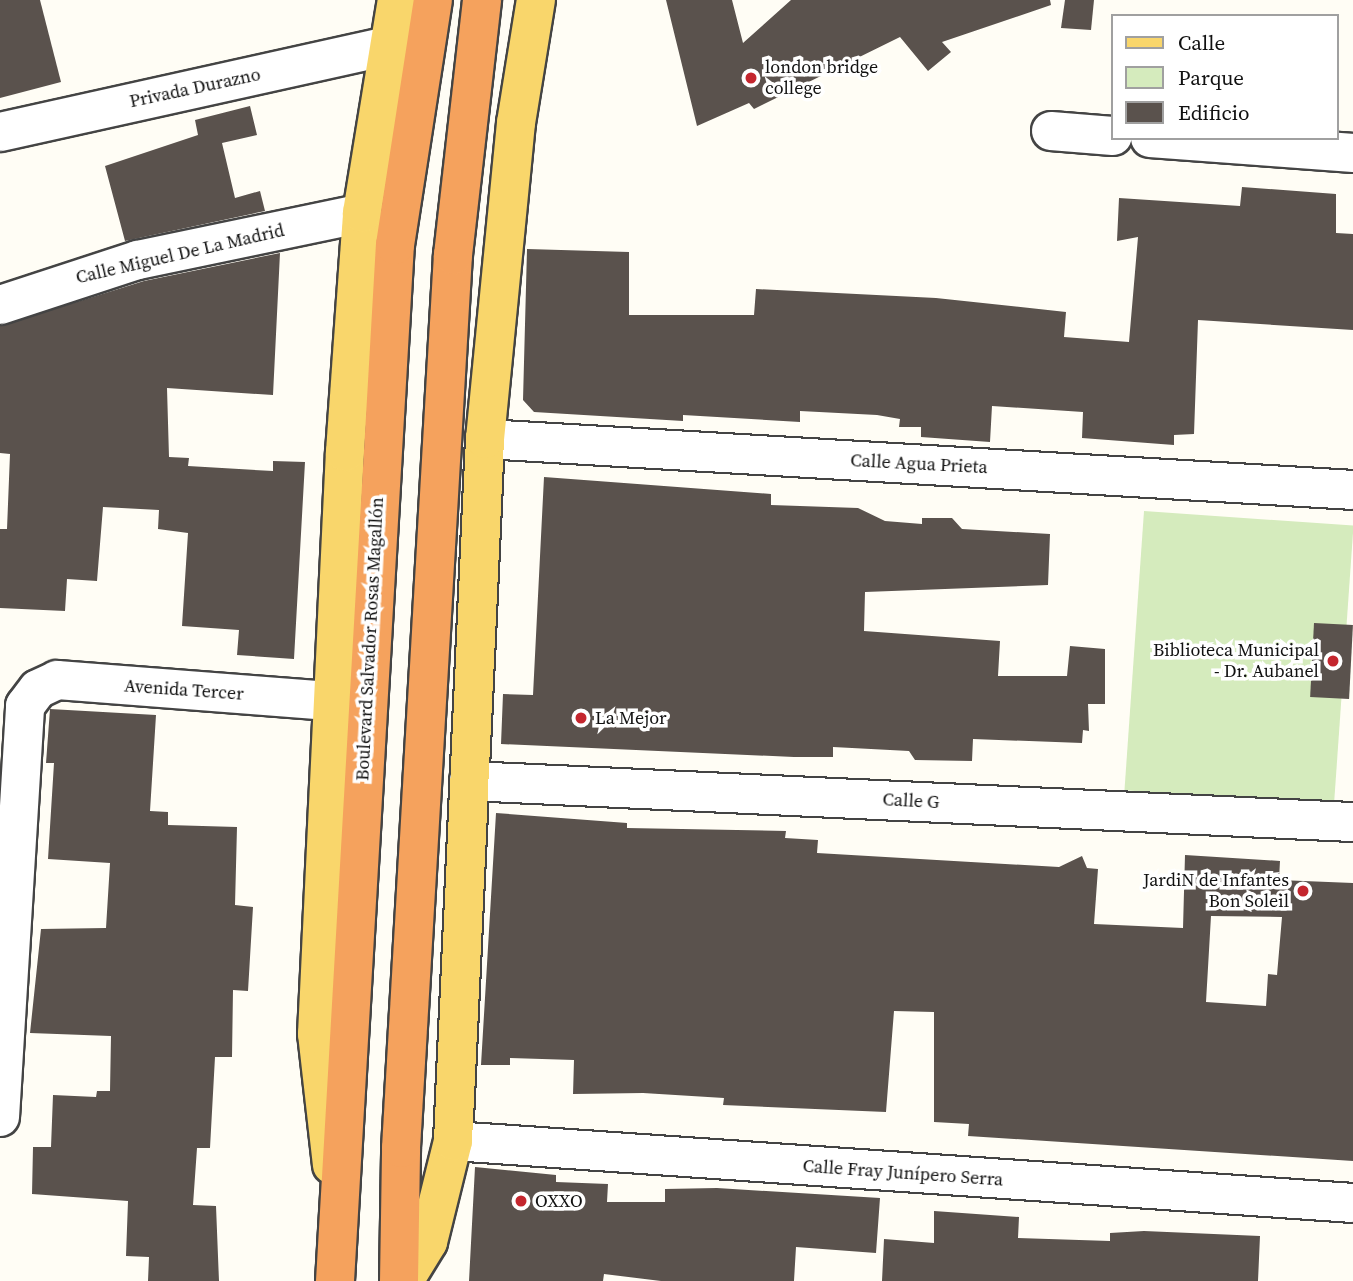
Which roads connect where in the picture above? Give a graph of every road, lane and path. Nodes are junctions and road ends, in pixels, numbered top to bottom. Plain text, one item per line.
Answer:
1 (397, 0) edge
2 (433, 0) edge
3 (482, 0) edge
4 (536, 0) edge
5 (391, 45) junction
6 (1051, 131) dead end
7 (0, 132) edge
8 (1112, 136) edge
9 (1177, 140) edge
10 (1353, 153) edge
11 (362, 213) junction
12 (0, 305) edge
13 (485, 439) junction
14 (1353, 490) edge
15 (333, 701) junction
16 (469, 780) junction
17 (1353, 822) edge
18 (0, 1117) edge
19 (453, 1141) junction
20 (1353, 1203) edge
21 (338, 1205) junction
22 (335, 1281) edge
23 (402, 1281) edge

1 - 5 main road
2 - 21 highway, Boulevard Salvador Rosas Magallón
3 - 23 highway
4 - 13 main road
5 - 7 street, Privada Durazno
5 - 11 main road
6 - 8 street
9 - 10 street
11 - 12 street, Calle Miguel De La Madrid
11 - 15 main road
13 - 14 street, Calle Agua Prieta
13 - 16 main road
15 - 18 street, Avenida Tercer
15 - 21 main road
16 - 17 street, Calle G
16 - 19 main road
19 - 20 street, Calle Fray Junípero Serra
19 - 23 main road
21 - 22 highway, Boulevard Salvador Rosas Magallón

